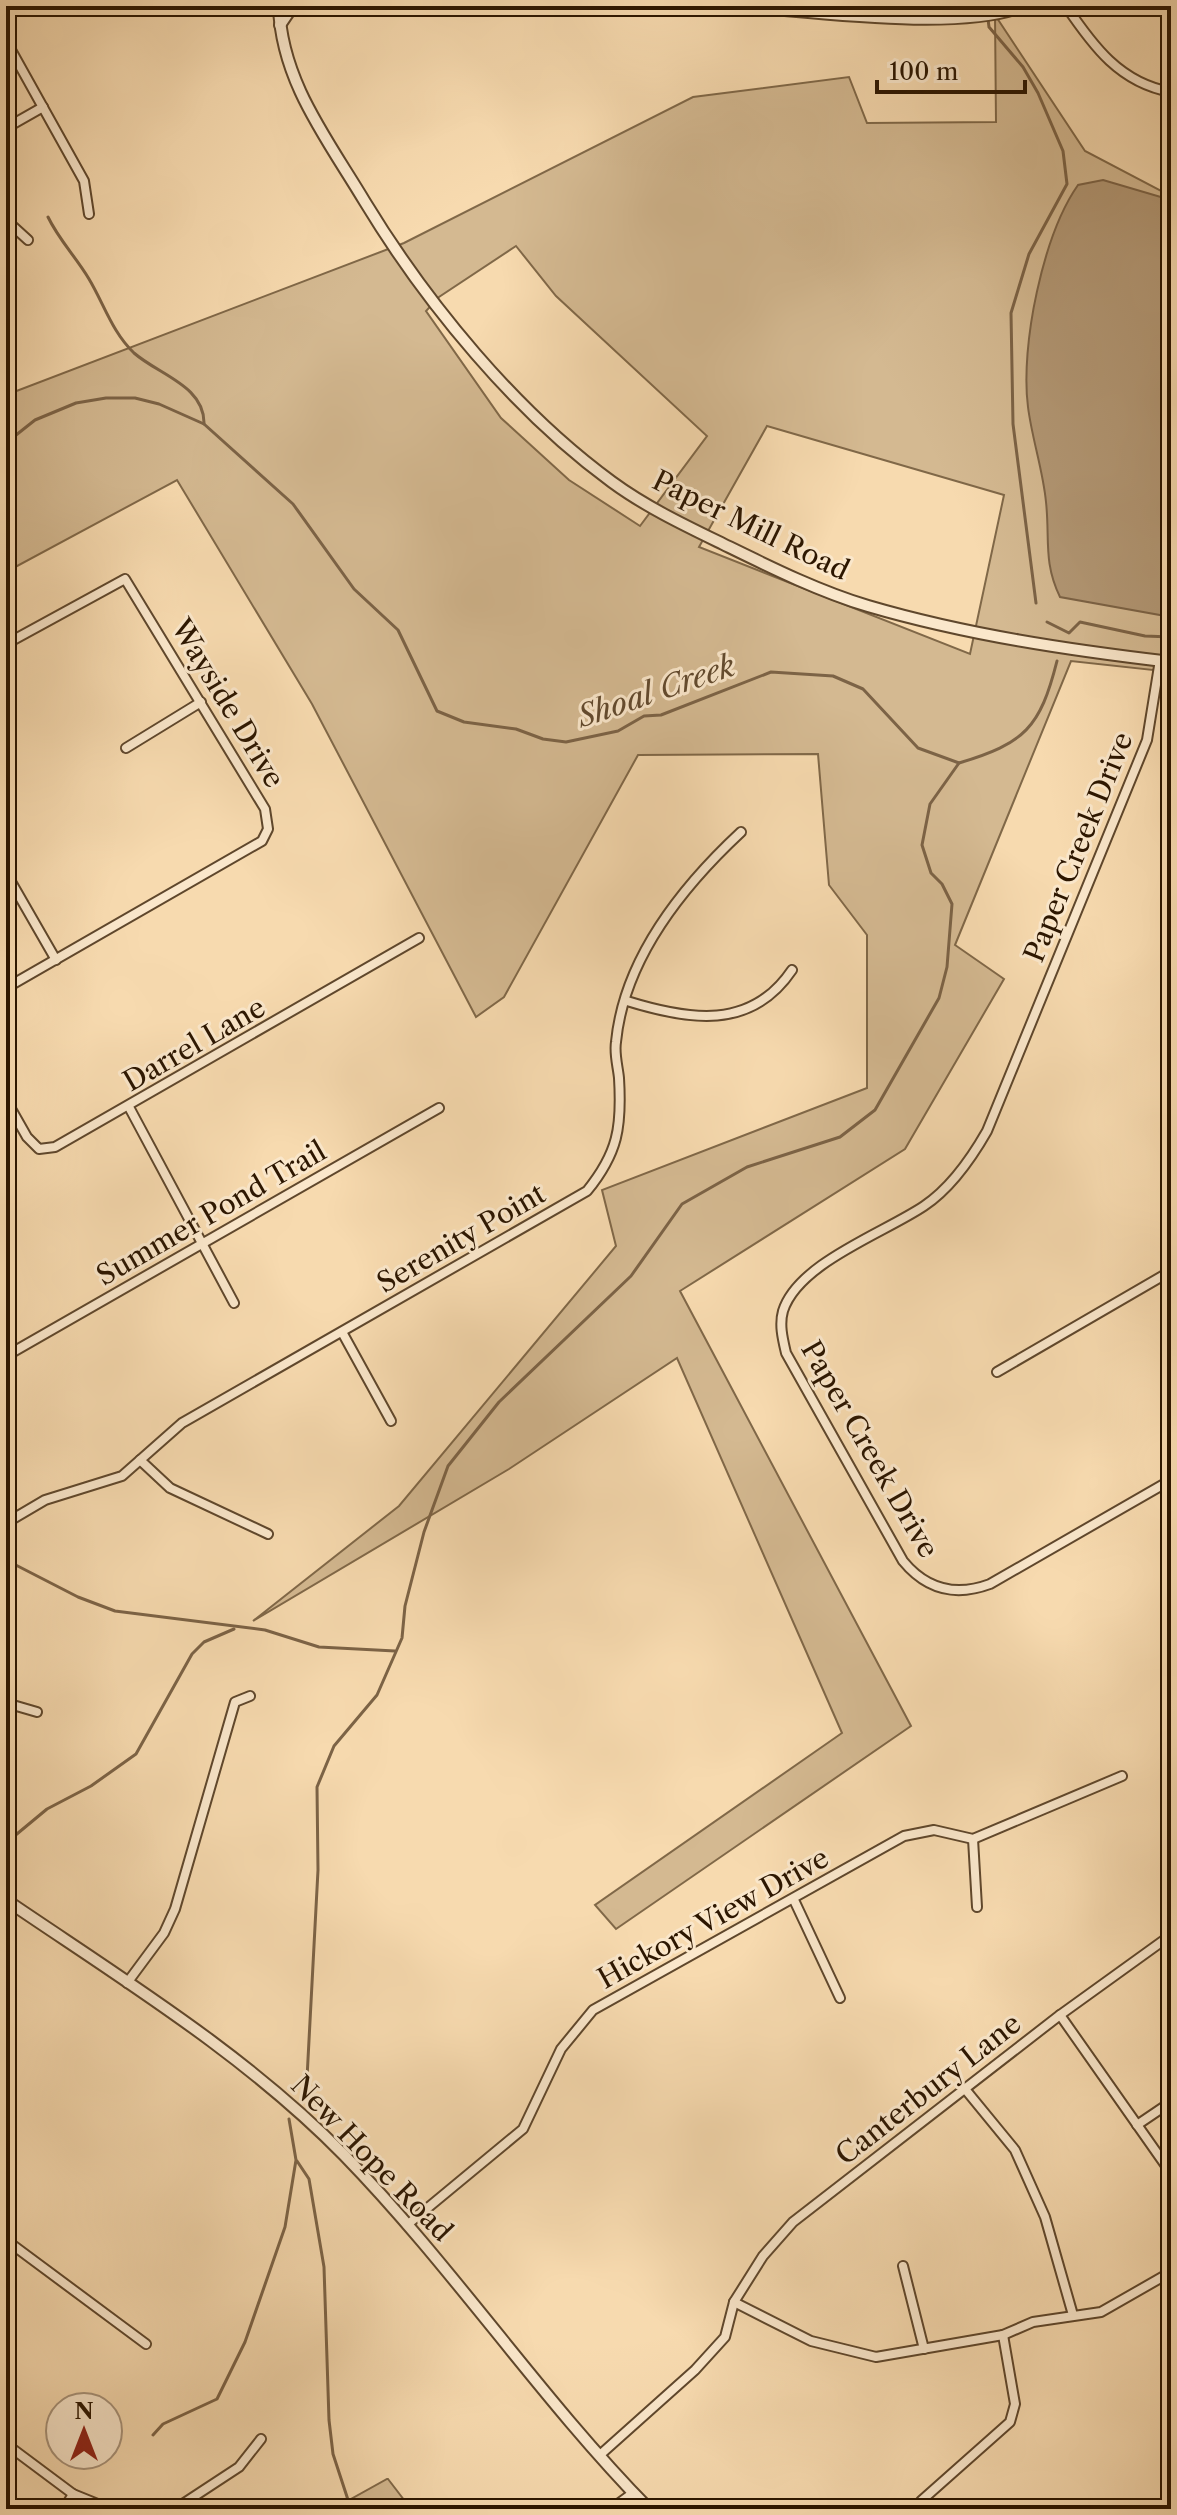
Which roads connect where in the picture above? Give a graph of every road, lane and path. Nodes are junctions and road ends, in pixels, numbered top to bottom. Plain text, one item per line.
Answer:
1 (277, 6) edge
2 (293, 6) edge
3 (738, 6) edge
4 (1023, 6) edge
5 (1066, 6) edge
6 (280, 25) junction
7 (6, 41) edge
8 (1171, 92) edge
9 (43, 107) junction
10 (6, 128) edge
11 (89, 214) dead end
12 (6, 220) edge
13 (28, 240) dead end
14 (6, 644) edge
15 (1166, 661) edge
16 (201, 702) junction
17 (126, 748) dead end
18 (741, 832) dead end
19 (6, 873) edge
20 (419, 938) dead end
21 (56, 960) junction
22 (792, 970) dead end
23 (6, 988) edge
24 (627, 1001) junction
25 (6, 1100) edge
26 (129, 1107) junction
27 (439, 1108) dead end
28 (200, 1244) junction
29 (1171, 1271) edge
30 (234, 1303) dead end
31 (342, 1332) junction
32 (6, 1356) edge
33 (997, 1372) dead end
34 (391, 1421) dead end
35 (140, 1460) junction
36 (1171, 1480) edge
37 (6, 1523) edge
38 (268, 1534) dead end
39 (250, 1696) dead end
40 (6, 1703) edge
41 (37, 1712) dead end
42 (1122, 1776) dead end
43 (973, 1839) junction
44 (6, 1900) edge
45 (794, 1900) junction
46 (977, 1907) dead end
47 (1171, 1935) edge
48 (127, 1983) junction
49 (840, 1998) dead end
50 (1060, 2015) junction
51 (965, 2089) junction
52 (1171, 2102) edge
53 (1137, 2125) junction
54 (1171, 2173) edge
55 (407, 2225) junction
56 (6, 2240) edge
57 (903, 2266) dead end
58 (1171, 2272) edge
59 (734, 2302) junction
60 (1073, 2315) junction
61 (1003, 2335) junction
62 (146, 2344) dead end
63 (924, 2349) junction
64 (261, 2439) dead end
65 (6, 2444) edge
66 (601, 2454) junction
67 (633, 2493) junction
68 (73, 2494) junction
69 (921, 2501) dead end
70 (64, 2509) edge
71 (110, 2509) edge
72 (175, 2509) edge
73 (611, 2509) edge
74 (649, 2509) edge

1 - 6 street, Paper Mill Road
2 - 6 street
3 - 4 street
5 - 8 street
6 - 15 street, Paper Mill Road
7 - 9 street
9 - 10 street
9 - 11 street
12 - 13 street
14 - 16 street, Wayside Drive
15 - 36 street, Paper Creek Drive
16 - 17 street
16 - 21 street, Wayside Drive
18 - 24 street, Serenity Point
19 - 21 street
20 - 26 street, Darrel Lane
21 - 23 street, Wayside Drive
22 - 24 street
24 - 31 street, Serenity Point
25 - 26 street, Darrel Lane
26 - 28 street
27 - 28 street, Summer Pond Trail
28 - 30 street
28 - 32 street, Summer Pond Trail
29 - 33 street
31 - 34 street
31 - 35 street, Serenity Point
35 - 37 street, Serenity Point
35 - 38 street
39 - 48 street
40 - 41 street
42 - 43 street
43 - 45 street, Hickory View Drive
43 - 46 street
44 - 48 street, New Hope Road
45 - 49 street
45 - 55 street, Hickory View Drive
47 - 50 street, Canterbury Lane
48 - 55 street, New Hope Road
50 - 51 street, Canterbury Lane
50 - 53 street
51 - 59 street, Canterbury Lane
51 - 60 street
52 - 53 street
53 - 54 street
55 - 66 street, New Hope Road
56 - 62 street
57 - 63 street
58 - 60 street
59 - 63 street
59 - 66 street, Canterbury Lane
60 - 61 street
61 - 63 street
61 - 69 street
64 - 72 street
65 - 68 street
66 - 67 street, New Hope Road
67 - 73 street
67 - 74 street, New Hope Road
68 - 70 street
68 - 71 street

